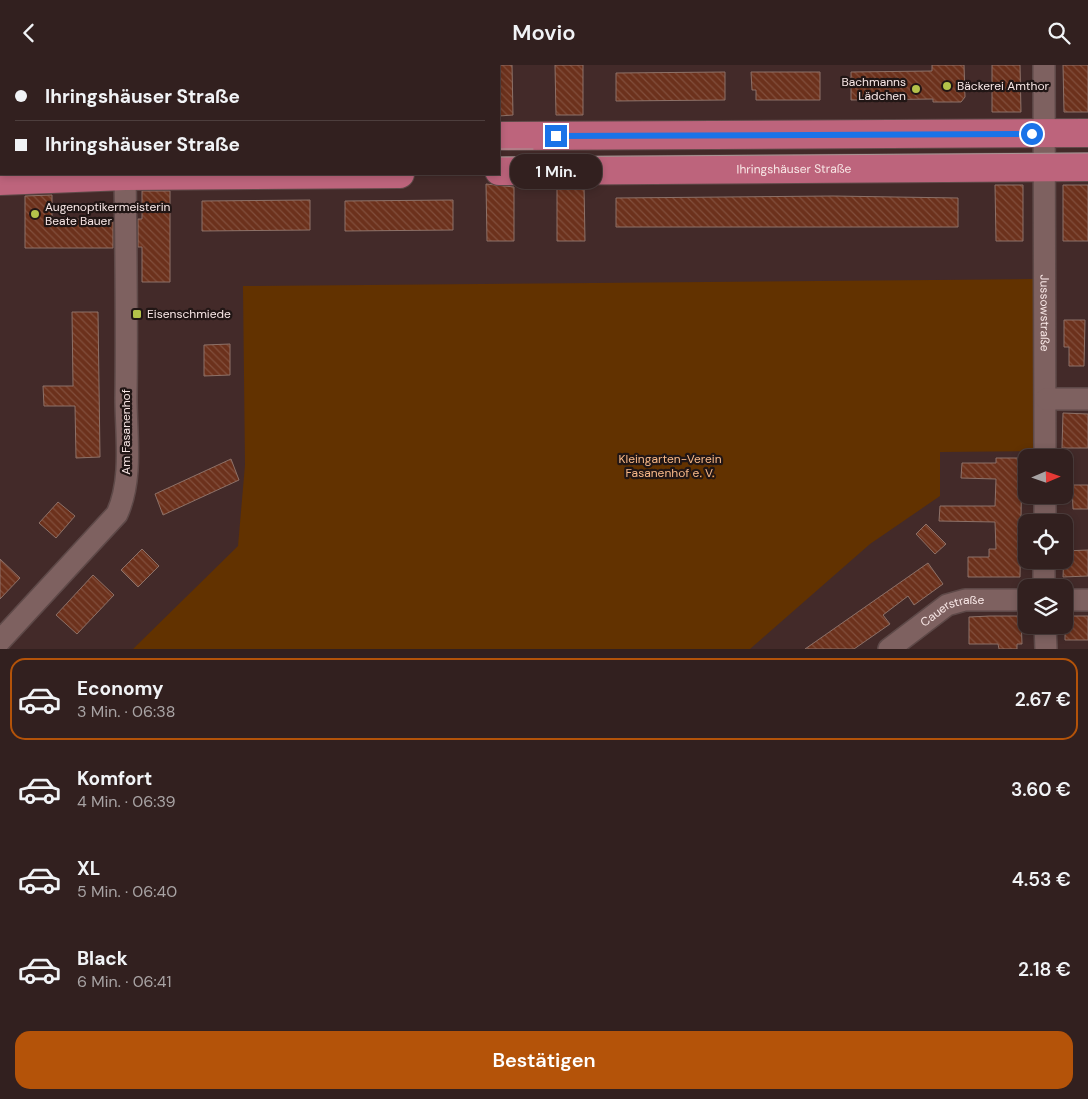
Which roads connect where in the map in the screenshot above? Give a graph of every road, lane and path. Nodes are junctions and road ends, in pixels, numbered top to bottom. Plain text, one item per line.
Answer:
1 (1044, 65) edge
2 (1088, 133) edge
3 (1045, 134) junction
4 (500, 137) edge
5 (1045, 166) junction
6 (1088, 167) edge
7 (500, 171) edge
8 (124, 175) edge
9 (0, 181) edge
10 (1046, 399) junction
11 (1088, 399) edge
12 (1045, 449) edge
13 (1018, 600) edge
14 (1073, 600) edge
15 (1088, 600) edge
16 (1045, 634) edge
17 (0, 641) edge
18 (889, 649) edge
19 (1046, 649) edge

1 - 3 street, Jussowstraße
2 - 3 main road
3 - 4 main road
3 - 5 street, Jussowstraße
5 - 6 main road, Ihringshäuser Straße
5 - 7 main road, Ihringshäuser Straße
5 - 10 street, Jussowstraße
8 - 9 main road
8 - 17 street, Am Fasanenhof
10 - 11 street
10 - 12 street, Jussowstraße
13 - 18 street, Cauerstraße
14 - 15 street
16 - 19 street

